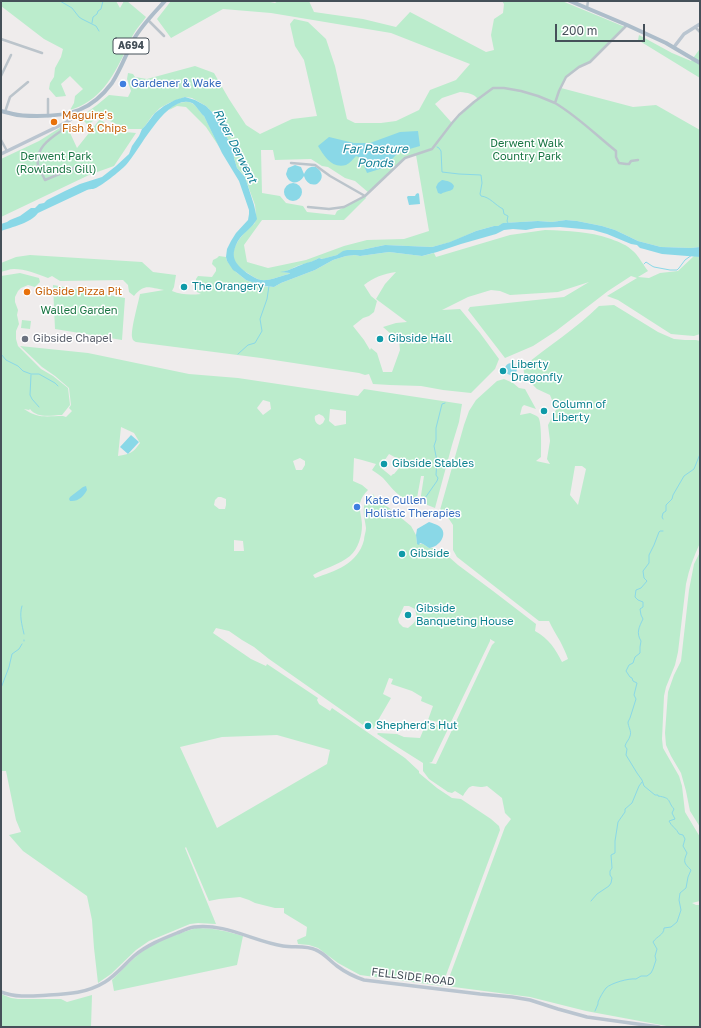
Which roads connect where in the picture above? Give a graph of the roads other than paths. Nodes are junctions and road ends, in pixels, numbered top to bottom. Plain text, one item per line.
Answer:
1 (165, 1) edge
2 (570, 1) edge
3 (588, 1) edge
4 (587, 8) junction
5 (148, 20) junction
6 (700, 24) edge
7 (627, 25) junction
8 (695, 27) junction
9 (700, 32) edge
10 (164, 36) dead end
11 (1, 39) edge
12 (674, 47) junction
13 (42, 53) dead end
14 (11, 55) dead end
15 (700, 63) edge
16 (1, 76) edge
17 (28, 82) dead end
18 (48, 99) dead end
19 (556, 101) junction
20 (3, 111) edge
21 (75, 112) junction
22 (67, 114) junction
23 (48, 116) junction
24 (66, 122) junction
25 (62, 124) junction
26 (1, 140) edge
27 (7, 151) junction
28 (1, 154) edge
29 (638, 160) dead end
30 (291, 164) dead end
31 (81, 165) dead end
32 (365, 196) junction
33 (308, 207) dead end
34 (1, 992) edge
35 (659, 1027) edge

1 - 5 main road, A694
2 - 4 main road
3 - 4 street
4 - 7 main road
5 - 10 street
5 - 21 main road, A694
6 - 8 street
7 - 12 main road
7 - 19 street
8 - 9 street
8 - 12 street
11 - 13 street
12 - 15 main road
14 - 16 street
17 - 20 street
18 - 23 street
19 - 29 street
19 - 32 street
20 - 23 main road, A694
21 - 22 main road, A694
21 - 24 street
22 - 23 main road, A694
22 - 24 street
24 - 25 street
25 - 27 street
25 - 31 street
26 - 27 street
27 - 28 street
30 - 32 street
32 - 33 street
34 - 35 street, FELLSIDE ROAD

